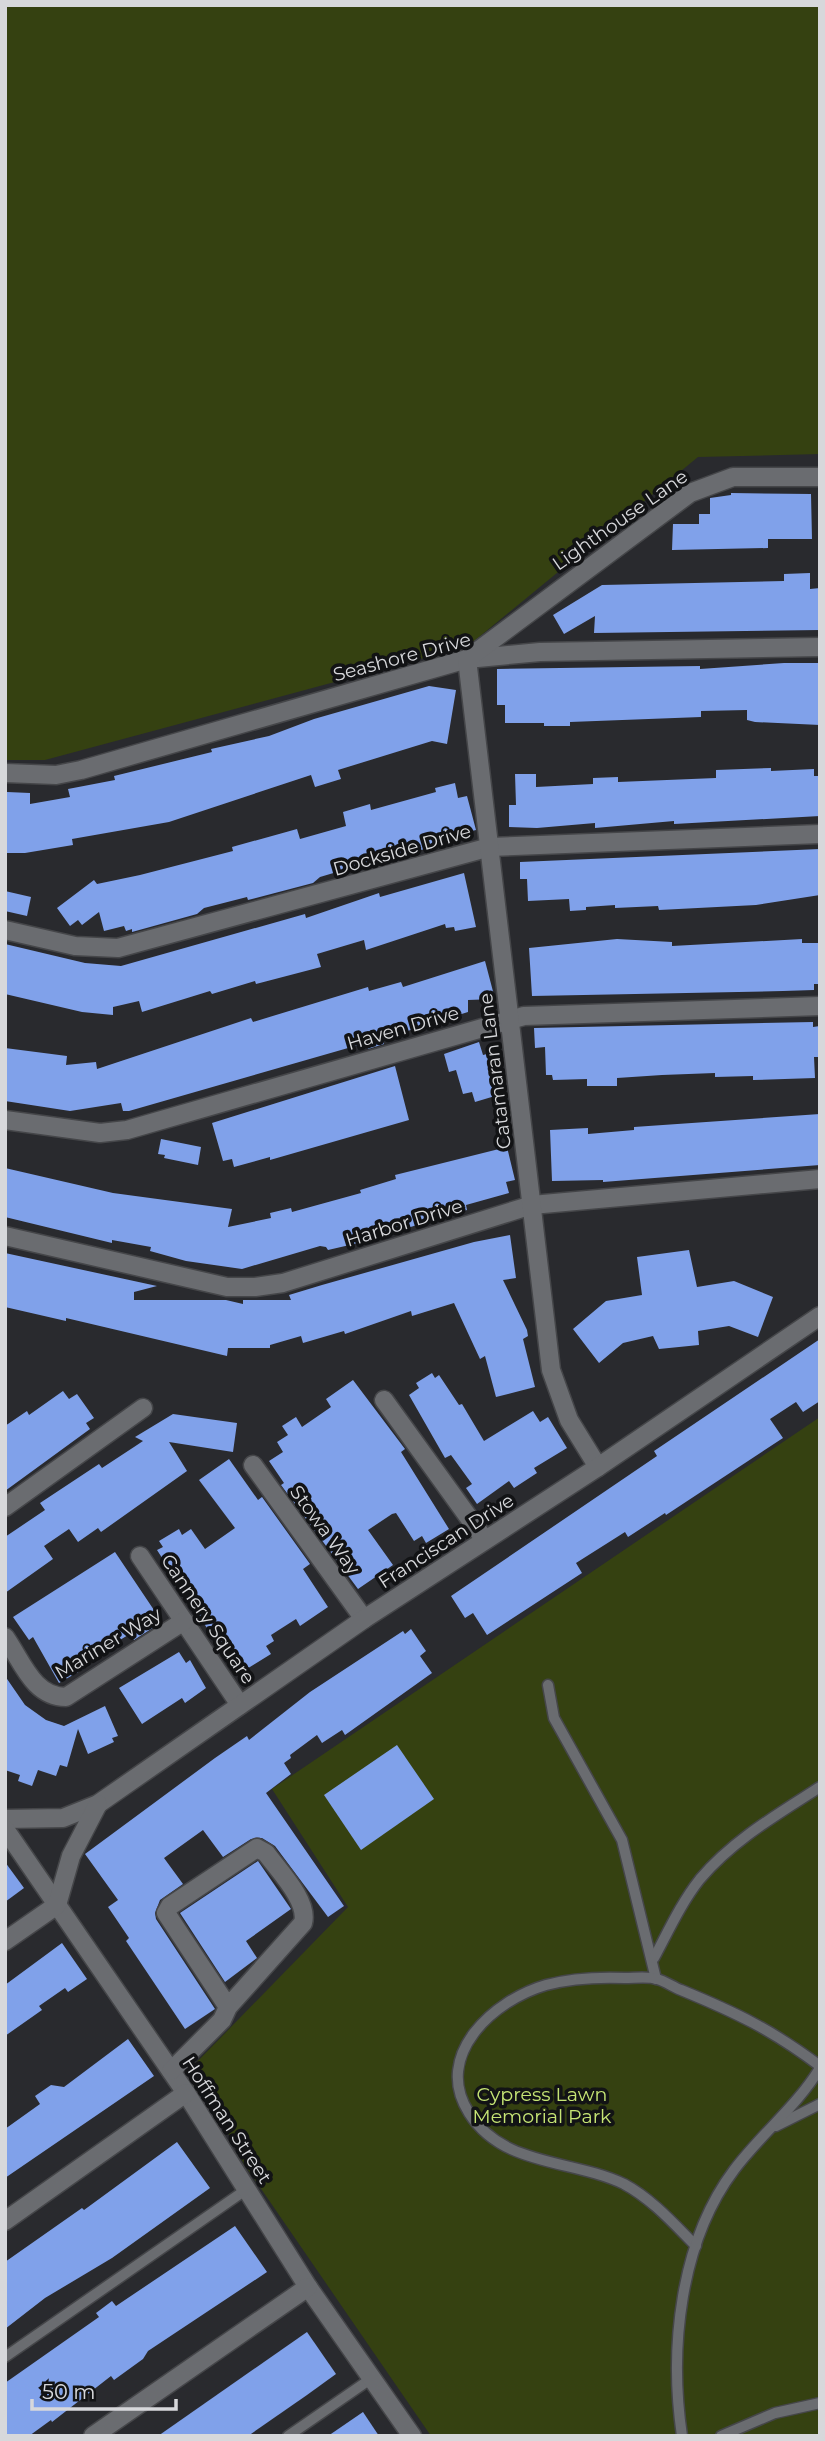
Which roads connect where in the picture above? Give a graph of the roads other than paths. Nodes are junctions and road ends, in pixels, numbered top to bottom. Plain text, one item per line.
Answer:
1 (820, 477) edge
2 (820, 647) edge
3 (467, 659) junction
4 (5, 773) edge
5 (820, 834) edge
6 (490, 848) junction
7 (5, 930) edge
8 (820, 1006) edge
9 (510, 1020) junction
10 (5, 1120) edge
11 (820, 1180) edge
12 (532, 1205) junction
13 (5, 1236) edge
14 (820, 1317) edge
15 (384, 1400) dead end
16 (143, 1408) dead end
17 (253, 1465) dead end
18 (598, 1466) junction
19 (5, 1507) edge
20 (485, 1540) junction
21 (141, 1556) dead end
22 (364, 1619) junction
23 (184, 1621) junction
24 (5, 1637) edge
25 (548, 1685) dead end
26 (240, 1705) junction
27 (820, 1787) edge
28 (97, 1804) junction
29 (5, 1819) edge
30 (5, 1829) edge
31 (57, 1905) junction
32 (5, 1941) edge
33 (654, 1958) junction
34 (656, 1979) junction
35 (228, 2007) junction
36 (820, 2067) edge
37 (171, 2071) junction
38 (186, 2092) junction
39 (820, 2105) edge
40 (762, 2136) junction
41 (247, 2189) junction
42 (5, 2221) edge
43 (696, 2246) junction
44 (308, 2287) junction
45 (5, 2357) edge
46 (372, 2378) junction
47 (820, 2403) edge
48 (93, 2436) edge
49 (288, 2436) edge
50 (412, 2436) edge
51 (682, 2436) edge
52 (721, 2436) edge

1 - 3 street, Lighthouse Lane
2 - 3 street, Seashore Drive
3 - 4 street, Seashore Drive
3 - 6 street, Catamaran Lane
5 - 6 street, Dockside Drive
6 - 7 street, Dockside Drive
6 - 9 street, Catamaran Lane
8 - 9 street, Haven Drive
9 - 10 street, Haven Drive
9 - 12 street, Catamaran Lane
11 - 12 street, Harbor Drive
12 - 13 street, Harbor Drive
12 - 18 street, Catamaran Lane
14 - 18 street, Franciscan Drive
15 - 20 street
16 - 19 street
17 - 22 street, Stowa Way
18 - 20 street, Franciscan Drive
20 - 22 street, Franciscan Drive
21 - 23 street, Cannery Square
22 - 26 street, Franciscan Drive
23 - 24 street, Mariner Way
23 - 26 street, Cannery Square
25 - 33 lane
26 - 28 street, Franciscan Drive
27 - 33 lane
28 - 29 street, Franciscan Drive
28 - 31 street, Franciscan Drive
30 - 31 street, Hoffman Street
31 - 32 street
31 - 37 street, Hoffman Street
33 - 34 lane
34 - 36 lane
34 - 43 lane
35 - 35 street
35 - 37 street
36 - 40 lane
37 - 38 street, Hoffman Street
38 - 41 street, Hoffman Street
38 - 42 street
39 - 40 lane
40 - 43 lane
41 - 44 street, Hoffman Street
41 - 45 lane
43 - 51 lane
44 - 46 street, Hoffman Street
44 - 48 street
46 - 49 lane
46 - 50 street, Hoffman Street
47 - 52 lane

